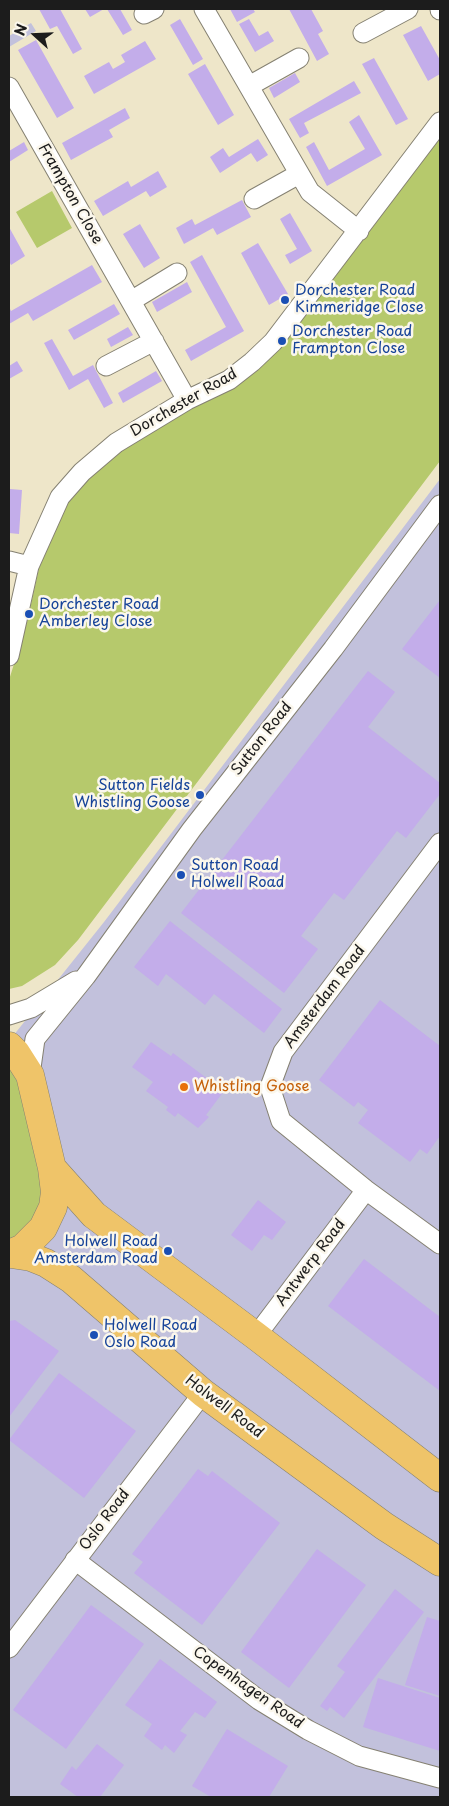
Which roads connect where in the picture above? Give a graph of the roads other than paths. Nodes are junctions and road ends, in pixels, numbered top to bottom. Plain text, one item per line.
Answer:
1 (204, 9) edge
2 (408, 9) edge
3 (363, 33) dead end
4 (299, 58) dead end
5 (249, 86) junction
6 (9, 87) edge
7 (440, 122) edge
8 (299, 174) junction
9 (254, 200) dead end
10 (359, 231) junction
11 (177, 273) dead end
12 (131, 301) junction
13 (154, 341) junction
14 (106, 366) dead end
15 (187, 400) junction
16 (440, 505) edge
17 (9, 561) edge
18 (29, 566) junction
19 (9, 656) edge
20 (440, 843) edge
21 (86, 976) junction
22 (9, 1015) edge
23 (9, 1046) edge
24 (30, 1075) junction
25 (52, 1168) junction
26 (366, 1190) junction
27 (440, 1244) edge
28 (10, 1254) edge
29 (256, 1336) junction
30 (203, 1393) junction
31 (440, 1478) edge
32 (75, 1560) junction
33 (440, 1562) edge
34 (9, 1648) edge
35 (440, 1778) edge

1 - 5 street
2 - 3 street
4 - 5 street
5 - 8 street
6 - 12 street, Frampton Close
7 - 10 street, Dorchester Road
8 - 9 street
8 - 10 street
10 - 15 street, Dorchester Road
11 - 12 street
12 - 13 street, Frampton Close
13 - 14 street
13 - 15 street, Frampton Close
15 - 18 street, Dorchester Road
16 - 21 street, Sutton Road
17 - 18 street
18 - 19 street, Dorchester Road
20 - 26 street, Amsterdam Road
21 - 22 street, Sutton Road
21 - 24 street, Sutton Road
23 - 24 highway
24 - 25 highway
25 - 28 highway
25 - 29 highway
26 - 27 street, Amsterdam Road
26 - 29 street, Antwerp Road
28 - 30 highway, Holwell Road
29 - 31 highway
30 - 32 street, Oslo Road
30 - 33 highway, Holwell Road
32 - 34 street, Oslo Road
32 - 35 street, Copenhagen Road

